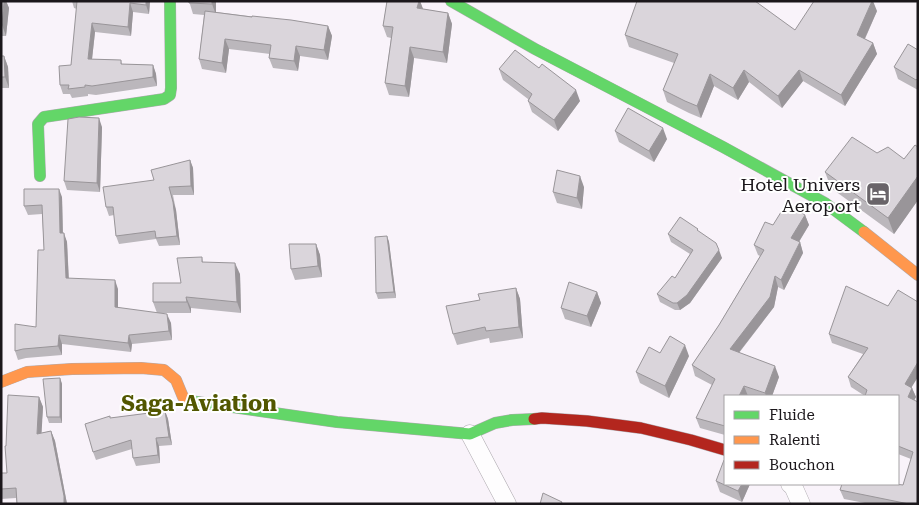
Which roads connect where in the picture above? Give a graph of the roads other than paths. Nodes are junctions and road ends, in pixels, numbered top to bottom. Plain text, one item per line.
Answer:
1 (170, 1) edge
2 (452, 1) edge
3 (40, 176) dead end
4 (918, 275) edge
5 (1, 382) edge
6 (470, 434) junction
7 (724, 450) edge
8 (792, 485) edge
9 (507, 504) edge
10 (801, 504) edge

1 - 3 street
2 - 4 street
5 - 6 street
6 - 7 street
6 - 9 street
8 - 10 street

